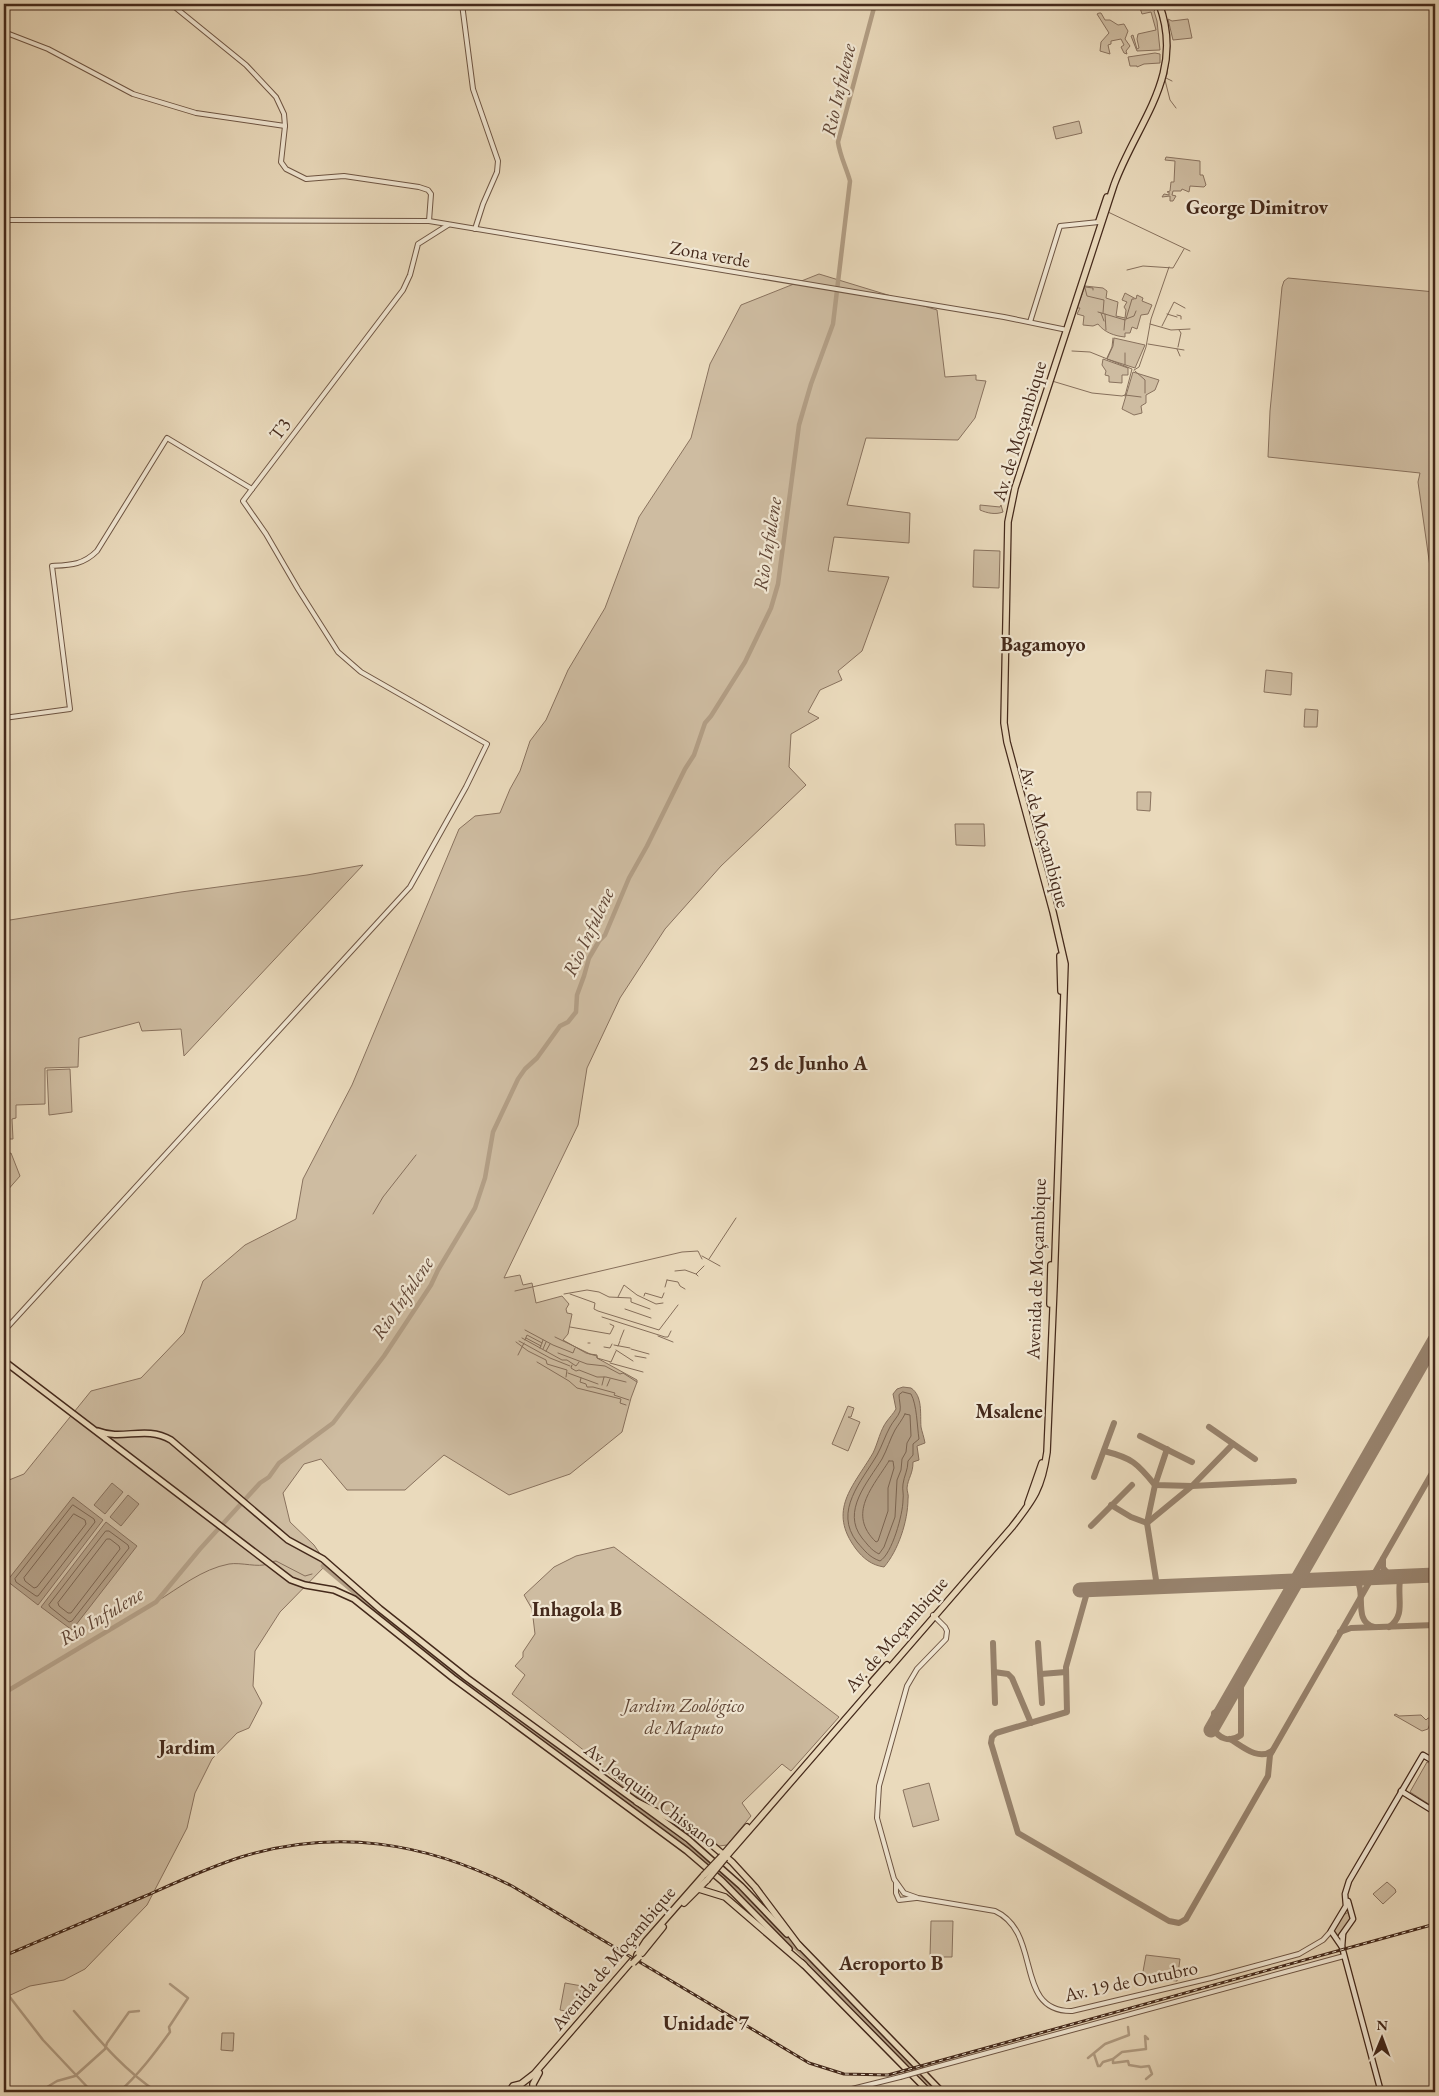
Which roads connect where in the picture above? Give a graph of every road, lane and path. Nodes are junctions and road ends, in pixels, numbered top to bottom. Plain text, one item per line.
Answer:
1 (171, 4) edge
2 (462, 4) edge
3 (1157, 4) edge
4 (4, 32) edge
5 (285, 126) junction
6 (4, 220) edge
7 (429, 220) junction
8 (1100, 222) junction
9 (448, 225) junction
10 (475, 229) junction
11 (1027, 322) junction
12 (1065, 329) junction
13 (252, 489) junction
14 (1002, 683) junction
15 (4, 718) edge
16 (1057, 1159) junction
17 (4, 1331) edge
18 (4, 1361) edge
19 (1048, 1382) joint
20 (93, 1428) junction
21 (119, 1435) junction
22 (115, 1446) junction
23 (378, 1607) junction
24 (372, 1613) junction
25 (934, 1616) junction
26 (1435, 1762) edge
27 (1401, 1791) junction
28 (637, 1802) junction
29 (1435, 1812) edge
30 (732, 1844) junction
31 (712, 1845) junction
32 (725, 1856) junction
33 (705, 1878) junction
34 (896, 1883) junction
35 (689, 1884) dead end
36 (699, 1889) junction
37 (1346, 1890) junction
38 (690, 1892) junction
39 (918, 1898) junction
40 (1345, 1910) junction
41 (1351, 1912) junction
42 (1331, 1932) junction
43 (1343, 1934) junction
44 (1335, 1937) junction
45 (1323, 1940) junction
46 (800, 1947) junction
47 (1342, 1947) junction
48 (638, 1956) junction
49 (1344, 1957) junction
50 (632, 1962) junction
51 (804, 1965) junction
52 (521, 2084) junction
53 (532, 2091) edge
54 (509, 2092) edge
55 (840, 2092) edge
56 (928, 2092) edge
57 (942, 2092) edge
58 (1381, 2092) edge

1 - 5 street
2 - 10 street
3 - 8 highway, Av. de Moçambique
4 - 5 street
5 - 7 street
6 - 7 street
7 - 9 street
8 - 11 street
8 - 12 highway, Av. de Moçambique
9 - 10 street
9 - 13 street, T3
10 - 11 street, Zona verde
11 - 12 street, Zona verde
12 - 14 highway, Av. de Moçambique
13 - 15 street
13 - 17 street
14 - 16 highway, Av. de Moçambique
14 - 16 highway, Av. de Moçambique
16 - 19 highway, Avenida de Moçambique
18 - 20 main road
19 - 25 highway, Av. de Moçambique
20 - 21 main road
20 - 22 main road
21 - 22 main road
21 - 23 main road, Av. Joaquim Chissano
22 - 24 main road, Av. Joaquim Chissano
23 - 24 main road
23 - 28 main road, Av. Joaquim Chissano
24 - 51 main road, Av. Joaquim Chissano
25 - 30 highway, Av. de Moçambique
25 - 32 highway, Av. de Moçambique
25 - 34 street
26 - 27 main road
27 - 29 main road
27 - 37 main road
28 - 31 highway
28 - 46 main road, Av. Joaquim Chissano
30 - 31 highway
30 - 32 highway, Av. de Moçambique
31 - 32 highway
32 - 33 highway, Av. de Moçambique, bridge
32 - 46 highway
33 - 36 highway, Av. de Moçambique
33 - 38 highway, Avenida de Moçambique
34 - 39 street, Av. 19 de Outubro
34 - 39 street
35 - 38 highway
36 - 48 highway, Avenida de Moçambique
36 - 51 highway
37 - 40 main road
37 - 41 main road
38 - 48 highway, Avenida de Moçambique
39 - 45 street, Av. 19 de Outubro
40 - 41 main road
40 - 42 main road
41 - 43 main road
42 - 44 main road
42 - 45 street, Av. 19 de Outubro
43 - 44 main road
43 - 47 main road
44 - 45 street
44 - 47 main road
46 - 57 main road, Av. Joaquim Chissano
47 - 49 main road
48 - 50 highway, Avenida de Moçambique, bridge
49 - 55 street, bridge
49 - 58 main road
50 - 52 highway, Avenida de Moçambique
50 - 53 highway, Avenida de Moçambique
51 - 56 main road, Av. Joaquim Chissano
52 - 53 highway
52 - 54 highway

